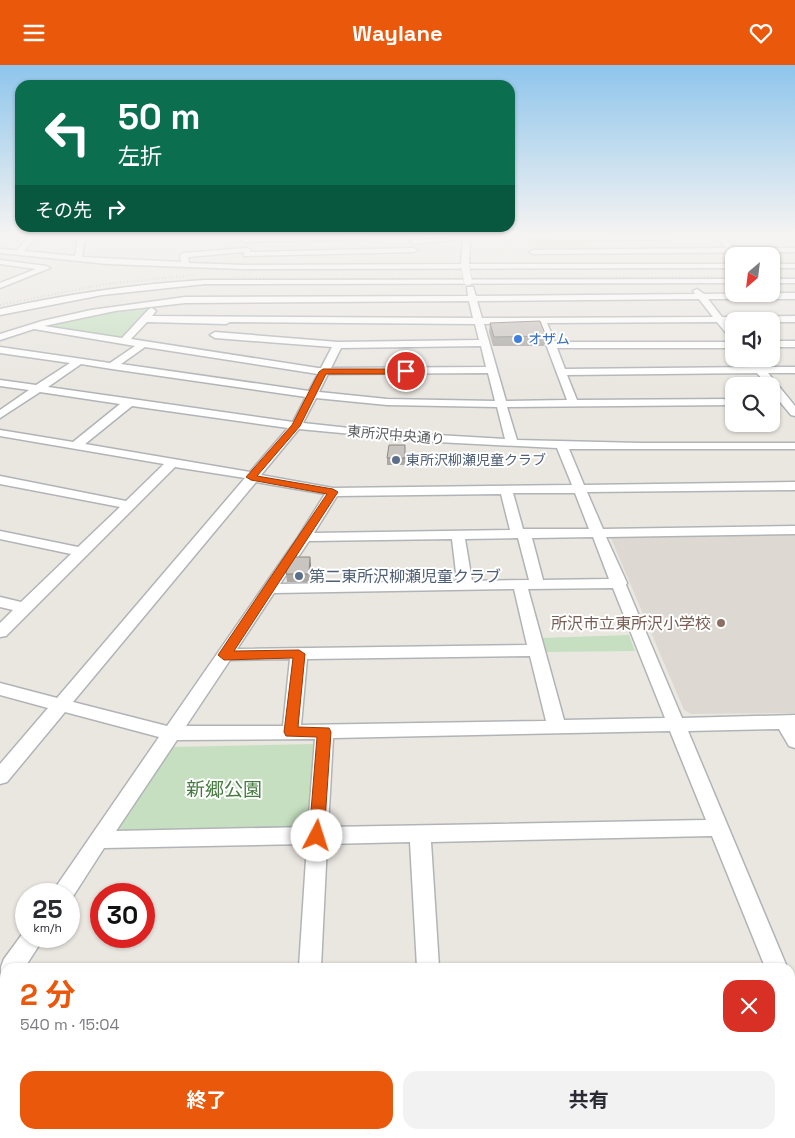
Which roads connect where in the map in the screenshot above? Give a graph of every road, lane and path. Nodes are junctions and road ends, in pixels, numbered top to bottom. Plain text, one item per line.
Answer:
1 (142, 287) edge
2 (242, 287) edge
3 (469, 287) edge
4 (599, 287) edge
5 (694, 287) edge
6 (81, 295) junction
7 (701, 296) junction
8 (795, 296) edge
9 (472, 298) junction
10 (156, 303) junction
11 (608, 303) junction
12 (0, 312) edge
13 (95, 312) junction
14 (231, 312) junction
15 (146, 319) junction
16 (719, 319) junction
17 (795, 319) edge
18 (617, 320) junction
19 (479, 321) junction
20 (542, 321) junction
21 (725, 326) edge
22 (32, 327) junction
23 (215, 335) junction
24 (0, 337) edge
25 (124, 341) junction
26 (485, 343) junction
27 (144, 344) junction
28 (780, 344) edge
29 (795, 344) edge
30 (338, 345) junction
31 (551, 345) junction
32 (725, 345) edge
33 (0, 350) edge
34 (194, 360) junction
35 (79, 361) junction
36 (112, 366) junction
37 (758, 367) edge
38 (760, 370) junction
39 (795, 370) edge
40 (492, 371) junction
41 (323, 372) junction
42 (561, 372) junction
43 (0, 374) edge
44 (181, 375) junction
45 (3, 385) edge
46 (39, 389) junction
47 (312, 394) junction
48 (791, 401) edge
49 (725, 402) edge
50 (129, 403) junction
51 (573, 403) junction
52 (501, 404) junction
53 (795, 413) edge
54 (0, 415) edge
55 (296, 426) junction
56 (0, 433) edge
57 (512, 444) junction
58 (75, 446) junction
59 (562, 446) junction
60 (795, 446) edge
61 (172, 463) junction
62 (251, 477) junction
63 (0, 480) edge
64 (795, 485) edge
65 (580, 489) junction
66 (506, 490) junction
67 (333, 492) junction
68 (128, 505) junction
69 (795, 530) edge
70 (520, 533) junction
71 (598, 533) junction
72 (0, 535) edge
73 (458, 535) junction
74 (305, 537) junction
75 (81, 552) junction
76 (620, 583) junction
77 (520, 585) junction
78 (537, 585) junction
79 (465, 586) junction
80 (269, 589) junction
81 (0, 602) edge
82 (25, 608) junction
83 (0, 632) edge
84 (537, 650) junction
85 (299, 654) junction
86 (224, 655) junction
87 (0, 689) edge
88 (61, 705) junction
89 (790, 722) edge
90 (676, 723) junction
91 (557, 728) junction
92 (291, 732) junction
93 (324, 732) junction
94 (170, 733) junction
95 (795, 741) edge
96 (0, 777) edge
97 (719, 828) junction
98 (420, 835) junction
99 (317, 836) junction
100 (99, 840) junction
101 (70, 883) edge
102 (25, 948) edge
103 (15, 963) edge
104 (310, 963) edge
105 (428, 963) edge
106 (774, 963) edge

1 - 6 street
2 - 14 street
3 - 9 street
4 - 11 street
5 - 7 street
6 - 12 street
6 - 13 street
7 - 8 street
7 - 11 street
7 - 16 street
9 - 11 street
9 - 14 street
9 - 19 street
10 - 13 street
10 - 14 street
10 - 15 street
11 - 18 street
13 - 22 street
14 - 15 street
14 - 19 street
14 - 23 street
15 - 25 street
16 - 17 street
16 - 18 street
16 - 21 street
18 - 20 street
19 - 20 street
19 - 26 street
20 - 31 street
22 - 24 street
22 - 25 street
23 - 30 street
23 - 34 street
25 - 27 street
26 - 30 street
26 - 40 street
27 - 34 street
27 - 36 street
28 - 29 street
30 - 41 street
31 - 32 street
31 - 42 street
33 - 35 street
34 - 41 street
34 - 44 street
35 - 36 street
35 - 46 street
36 - 44 street
37 - 38 street
38 - 39 street
38 - 42 street
38 - 48 street
40 - 41 street
40 - 52 street
41 - 47 street
42 - 51 street
43 - 45 street
44 - 47 street
45 - 46 street, 東所沢中央通り
46 - 50 street, 東所沢中央通り
46 - 54 street
47 - 52 street
47 - 55 street
48 - 53 street
49 - 51 street
50 - 55 street, 東所沢中央通り
50 - 58 street
51 - 52 street
52 - 57 street
55 - 57 street, 東所沢中央通り
55 - 62 street
56 - 58 street
57 - 59 street, 東所沢中央通り
58 - 61 street
59 - 60 street, 東所沢中央通り
59 - 65 street
61 - 62 street
61 - 68 street
62 - 67 street
62 - 88 street
63 - 68 street
64 - 65 street
65 - 66 street
65 - 71 street
66 - 67 street
66 - 70 street
67 - 74 street
68 - 75 street
69 - 71 street
70 - 71 street
70 - 73 street
70 - 78 street
71 - 76 street
72 - 75 street
73 - 74 street
73 - 79 street
74 - 80 street
75 - 82 street
76 - 78 street
76 - 90 street
77 - 78 street
77 - 79 street
77 - 84 street
79 - 80 street
80 - 86 street
81 - 82 street
82 - 83 street
84 - 85 street
84 - 91 street
85 - 86 street
85 - 92 street
86 - 94 street
87 - 88 street
88 - 94 street
88 - 96 street
89 - 90 street
89 - 95 street
90 - 91 street
90 - 97 street
91 - 93 street
92 - 93 street
92 - 94 street
93 - 99 street
94 - 100 street
97 - 98 street
97 - 106 street
98 - 99 street
98 - 105 street
99 - 100 street
99 - 104 street
100 - 101 street
102 - 103 street

